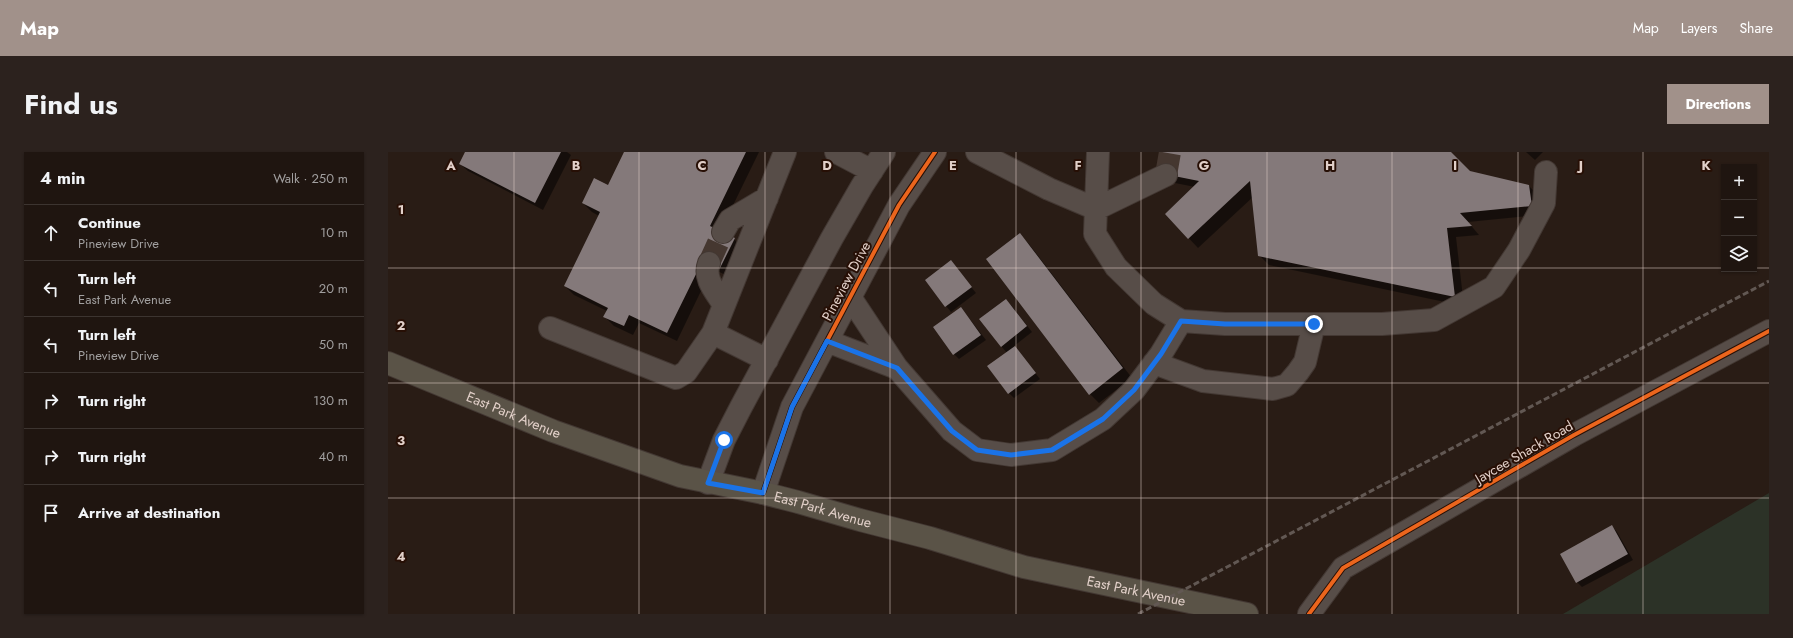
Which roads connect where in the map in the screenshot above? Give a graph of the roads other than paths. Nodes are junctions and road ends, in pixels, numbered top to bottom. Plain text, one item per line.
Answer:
1 (785, 152) edge
2 (836, 152) edge
3 (884, 152) edge
4 (935, 152) edge
5 (977, 152) edge
6 (1098, 152) edge
7 (872, 171) junction
8 (1546, 172) dead end
9 (1166, 175) dead end
10 (767, 198) junction
11 (1096, 209) junction
12 (723, 232) tunnel mouth
13 (709, 263) tunnel mouth
14 (850, 297) junction
15 (724, 305) junction
16 (1181, 321) junction
17 (1314, 324) junction
18 (550, 328) dead end
19 (1769, 332) edge
20 (713, 333) junction
21 (827, 341) junction
22 (767, 360) junction
23 (388, 363) edge
24 (1154, 363) junction
25 (897, 368) junction
26 (708, 483) junction
27 (763, 493) junction
28 (1247, 614) edge
29 (1309, 614) edge

1 - 10 street
2 - 7 street
3 - 7 street
4 - 14 street, Pineview Drive
5 - 11 street
6 - 11 street
7 - 22 street
8 - 17 street
9 - 11 street
10 - 12 street
10 - 15 street
11 - 16 street
13 - 15 street
14 - 21 street, Pineview Drive
14 - 25 street
15 - 20 street
16 - 17 street
16 - 24 street
17 - 24 street
18 - 20 street
19 - 29 street, Jaycee Shack Road
20 - 22 street
21 - 25 street
21 - 27 street, Pineview Drive
22 - 26 street
23 - 26 main road, East Park Avenue
24 - 25 street
26 - 27 main road, East Park Avenue
27 - 28 main road, East Park Avenue

